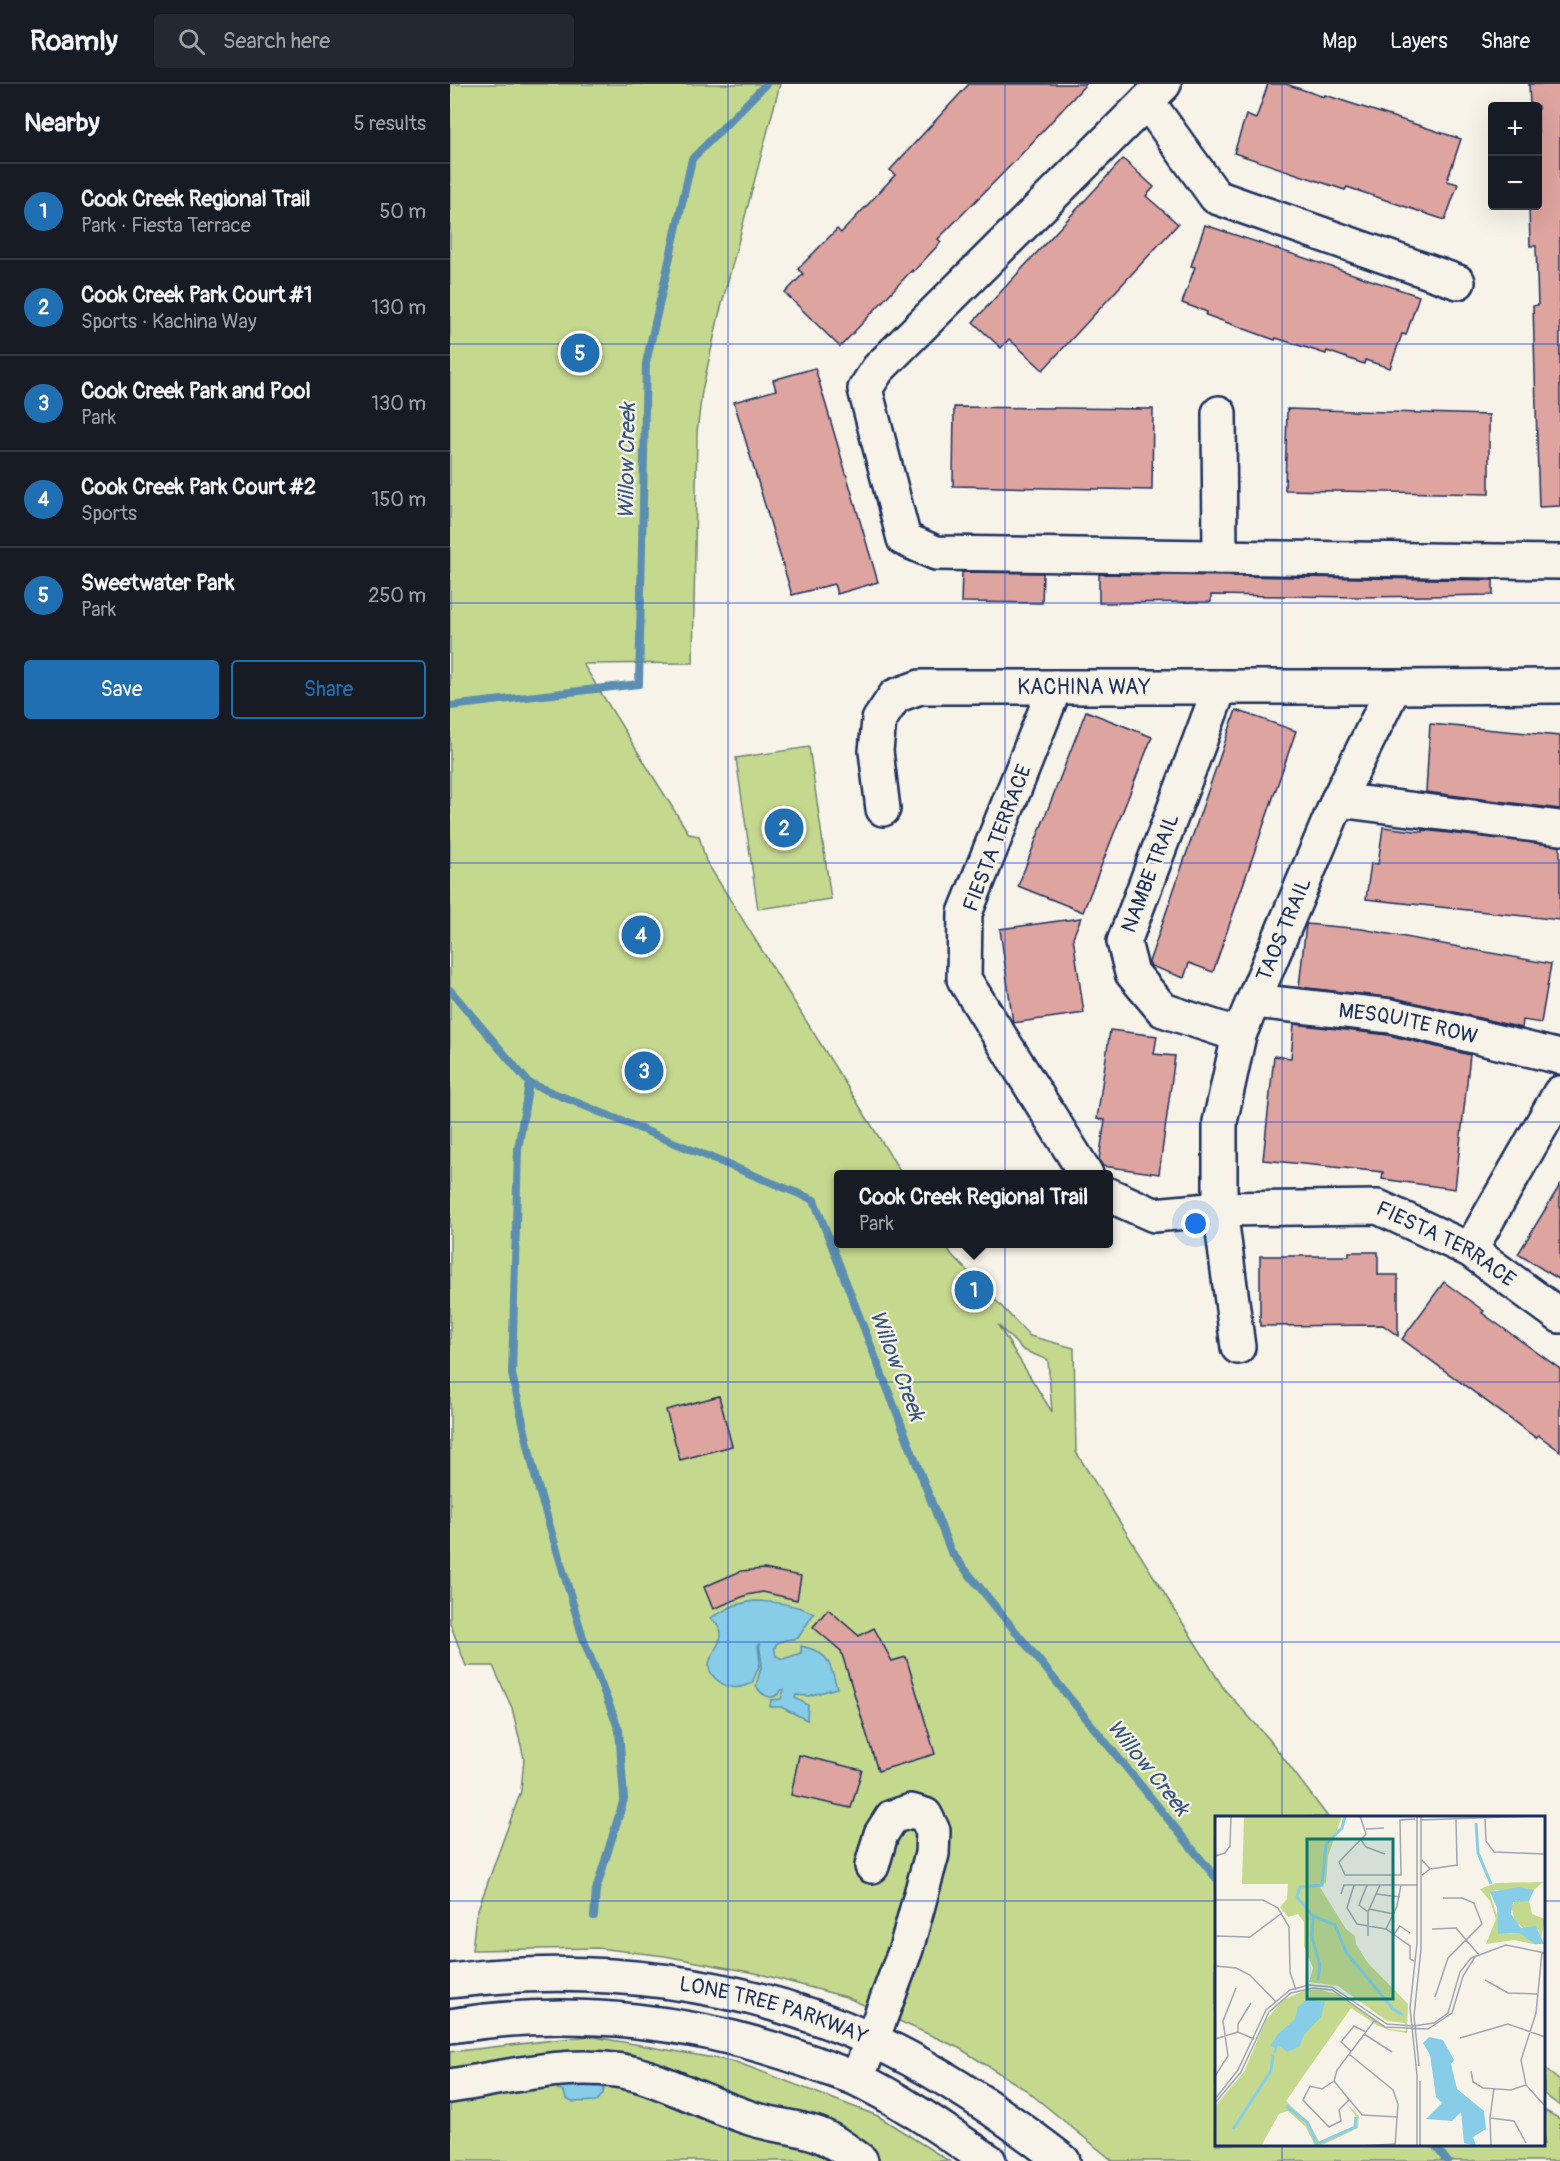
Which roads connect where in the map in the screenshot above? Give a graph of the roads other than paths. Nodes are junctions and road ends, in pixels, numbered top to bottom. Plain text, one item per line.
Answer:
1 (1156, 92) edge
2 (1458, 282) dead end
3 (1219, 413) dead end
4 (1220, 557) junction
5 (1560, 562) edge
6 (1560, 686) edge
7 (1055, 687) junction
8 (1220, 687) junction
9 (1394, 687) junction
10 (1338, 800) junction
11 (883, 809) dead end
12 (1560, 828) edge
13 (1254, 1001) junction
14 (1239, 1035) junction
15 (1560, 1057) edge
16 (1560, 1093) edge
17 (1083, 1170) edge
18 (1113, 1197) edge
19 (1220, 1209) junction
20 (1470, 1250) junction
21 (1560, 1316) edge
22 (1238, 1347) dead end
23 (872, 1866) dead end
24 (450, 1981) edge
25 (450, 2026) edge
26 (872, 2040) junction
27 (856, 2079) junction
28 (450, 2086) edge
29 (861, 2161) edge
30 (989, 2161) edge
31 (1063, 2161) edge

1 - 2 street
1 - 4 street
3 - 4 street
4 - 5 street
6 - 9 street
7 - 8 street, KACHINA WAY
7 - 11 street, KACHINA WAY
7 - 17 street, FIESTA TERRACE
8 - 9 street, KACHINA WAY
8 - 14 street, NAMBE TRAIL
9 - 10 street, TAOS TRAIL
10 - 12 street
10 - 13 street, TAOS TRAIL
13 - 14 street, TAOS TRAIL
13 - 15 street, MESQUITE ROW
14 - 19 street, TAOS TRAIL
16 - 20 street
18 - 19 street, FIESTA TERRACE
19 - 20 street, FIESTA TERRACE
19 - 22 street, TAOS TRAIL
20 - 21 street, FIESTA TERRACE
23 - 26 street
24 - 26 street, LONE TREE PARKWAY
25 - 27 street, LONE TREE PARKWAY
26 - 27 street
26 - 31 street, LONE TREE PARKWAY
27 - 30 street, LONE TREE PARKWAY
28 - 29 street

